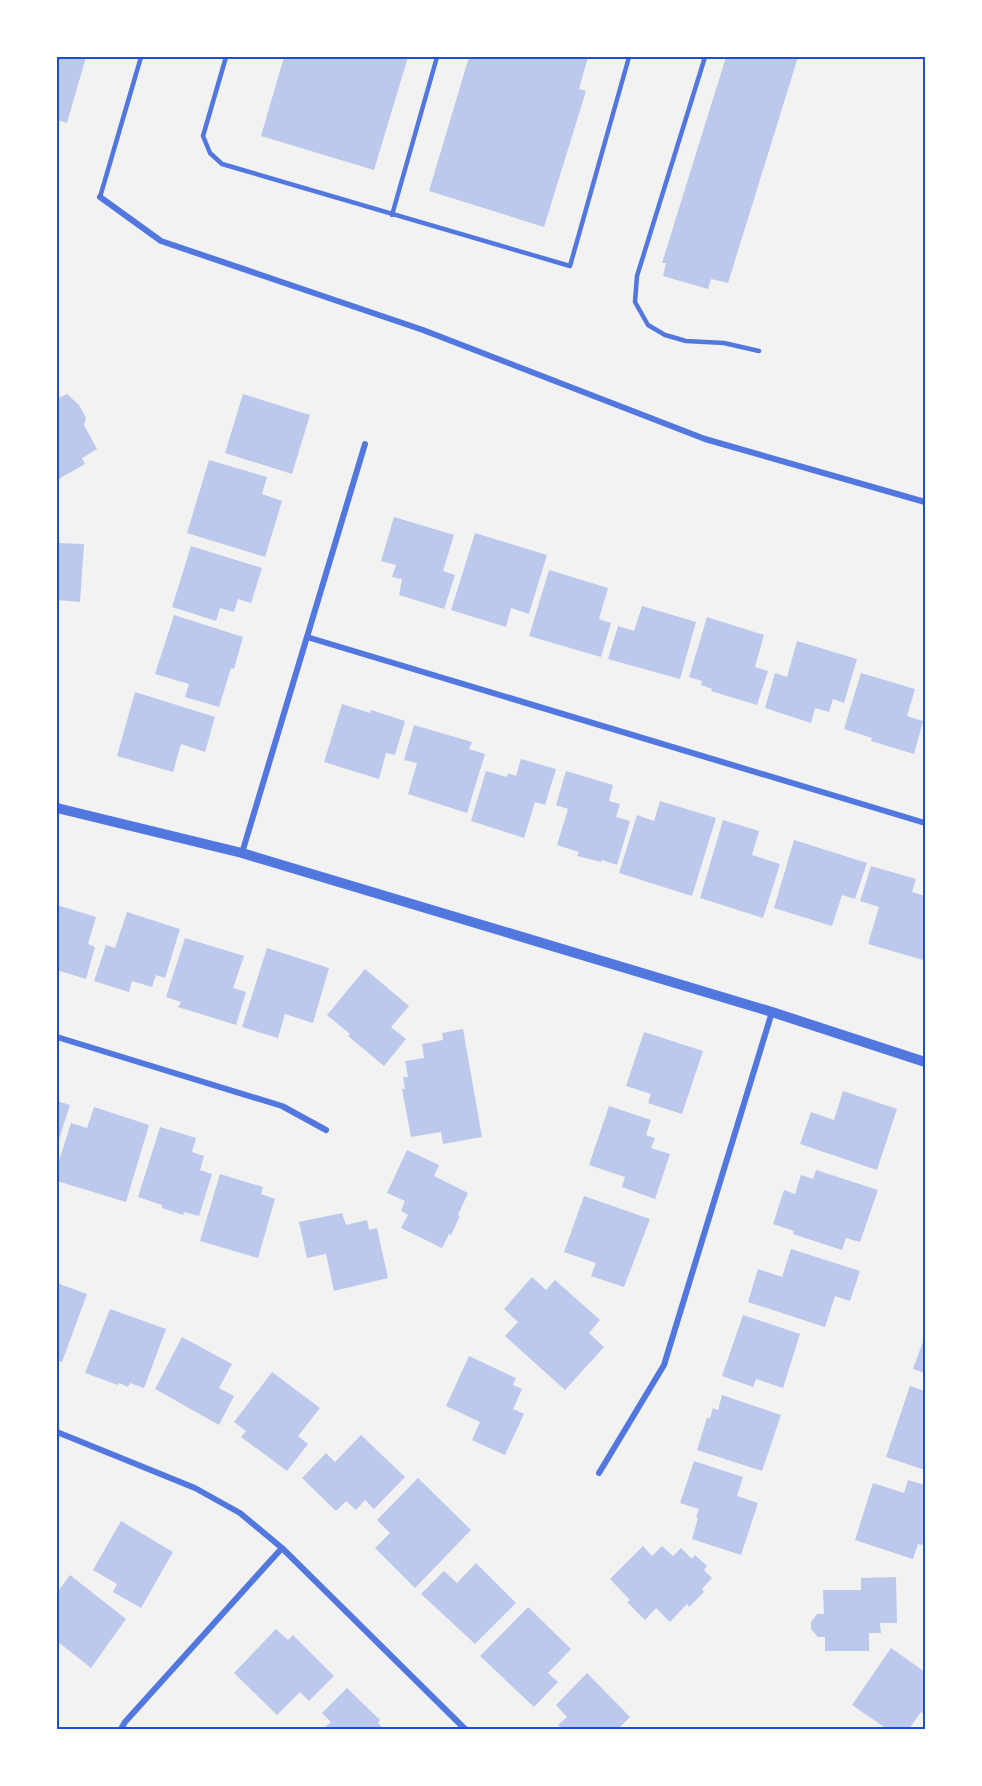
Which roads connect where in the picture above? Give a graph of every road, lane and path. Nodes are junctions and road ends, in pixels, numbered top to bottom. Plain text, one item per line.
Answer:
1 (141, 57) edge
2 (226, 57) edge
3 (437, 57) edge
4 (629, 57) edge
5 (705, 57) edge
6 (100, 197) joint
7 (392, 215) junction
8 (759, 351) dead end
9 (366, 444) dead end
10 (925, 502) edge
11 (307, 637) junction
12 (57, 808) edge
13 (925, 823) edge
14 (242, 853) junction
15 (772, 1012) junction
16 (57, 1037) edge
17 (925, 1062) edge
18 (326, 1130) dead end
19 (57, 1432) edge
20 (599, 1473) dead end
21 (282, 1548) junction
22 (121, 1729) edge
23 (465, 1729) edge

1 - 6 lane
2 - 7 lane
3 - 7 lane
4 - 7 lane
5 - 8 lane
6 - 10 street
9 - 11 street
11 - 13 street
11 - 14 street
12 - 14 street
14 - 15 street
15 - 17 street
15 - 20 street
16 - 18 street
19 - 21 street
21 - 22 street
21 - 23 street

